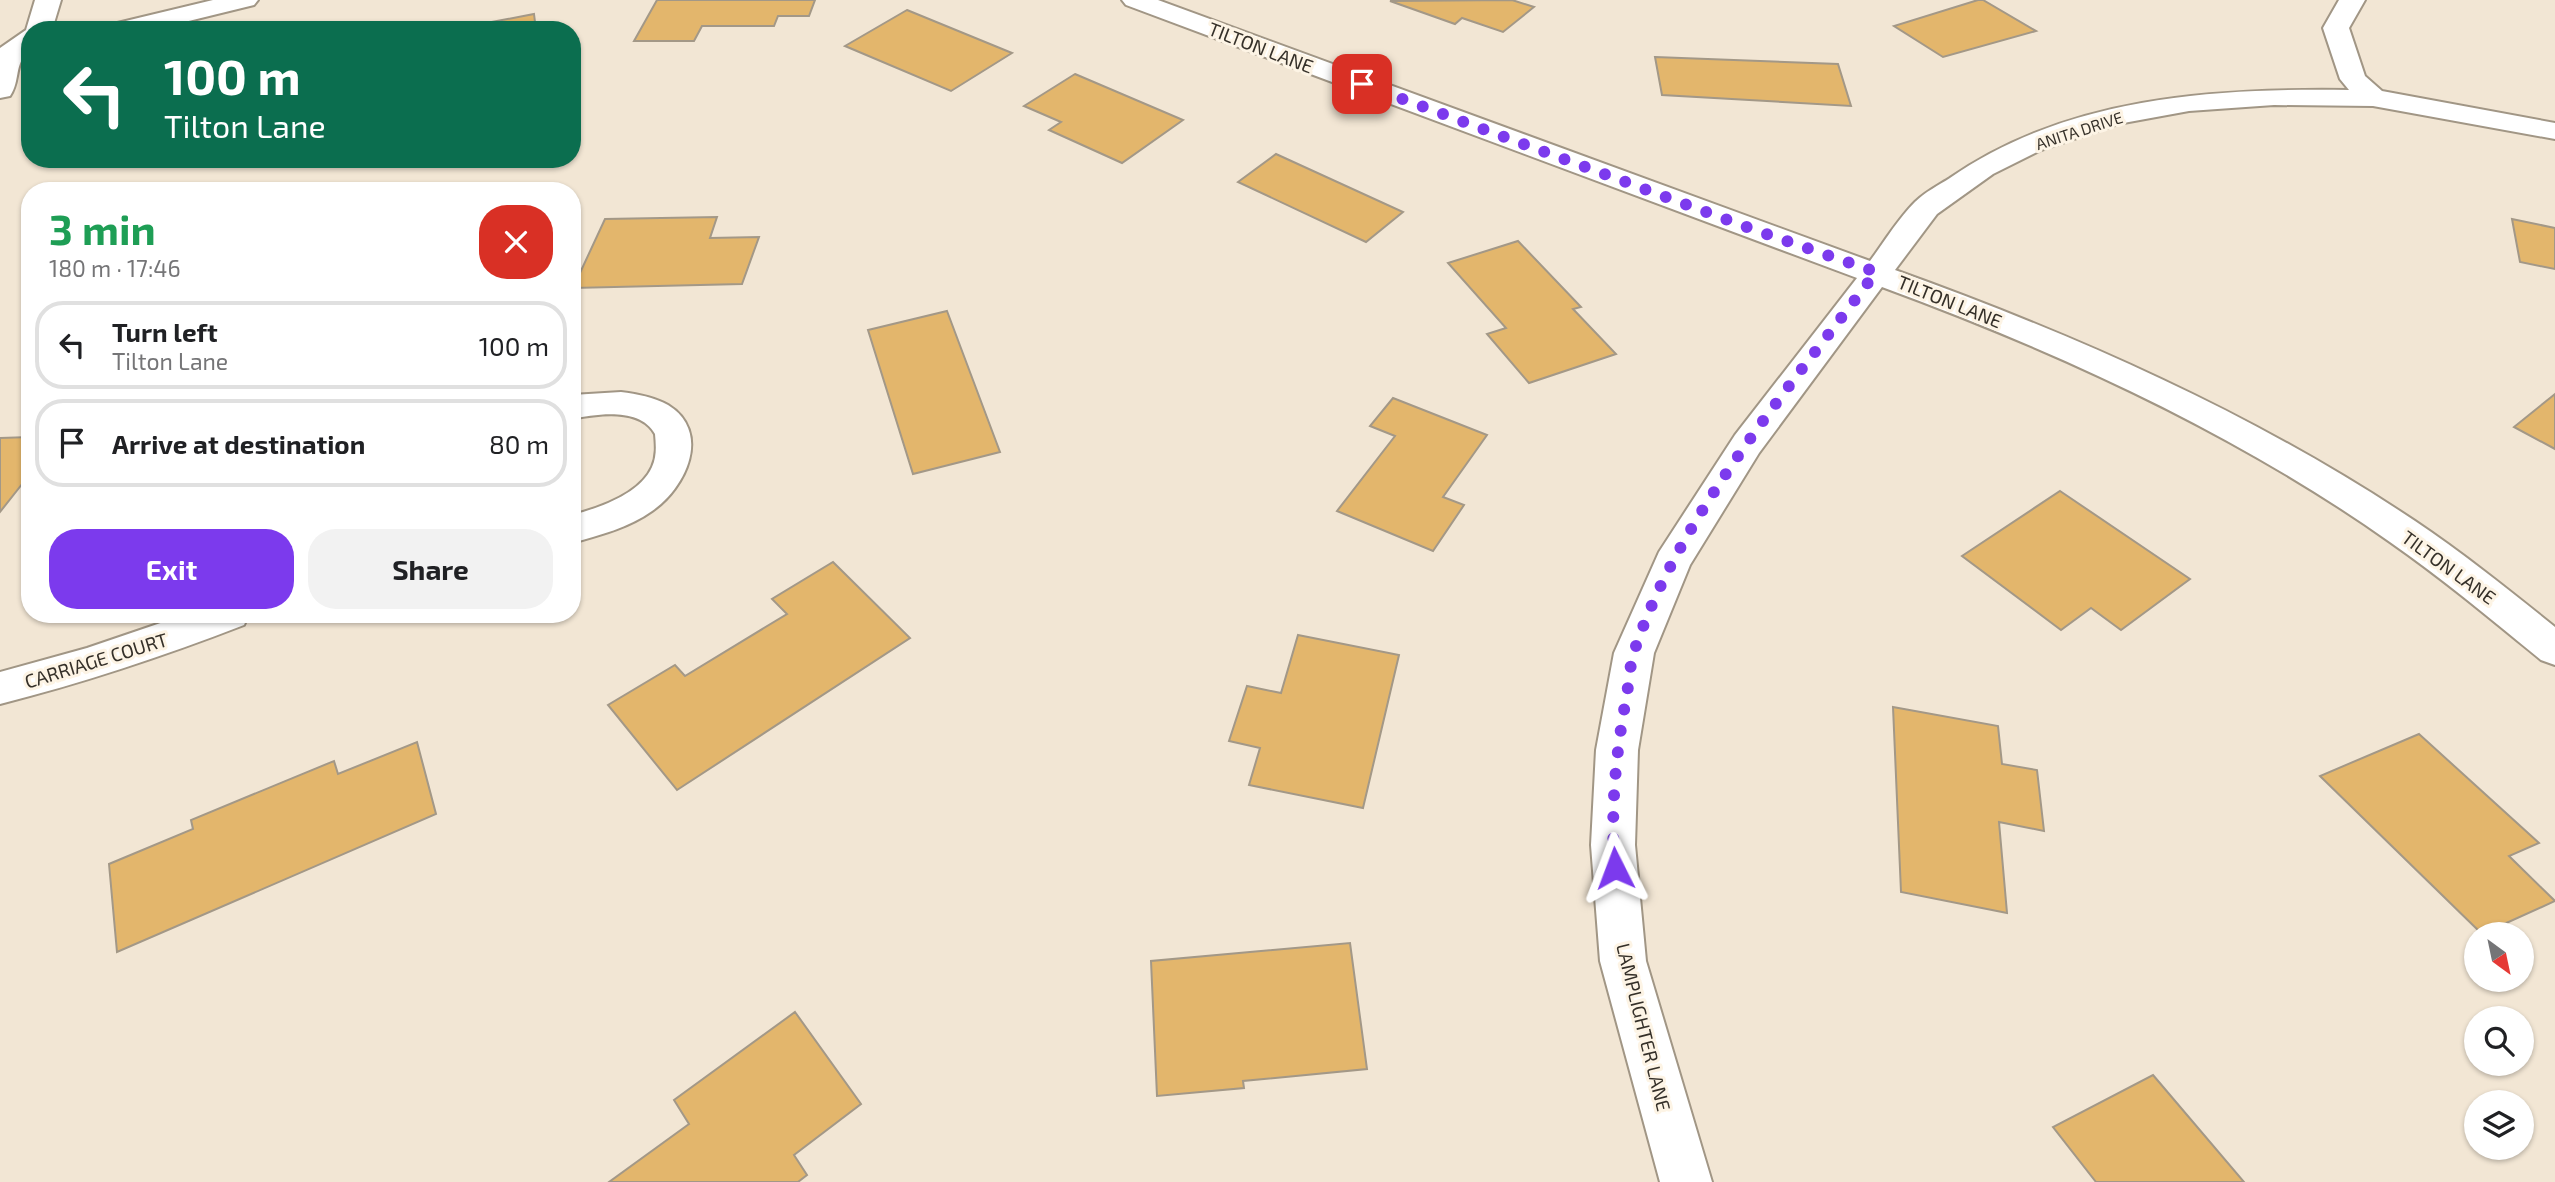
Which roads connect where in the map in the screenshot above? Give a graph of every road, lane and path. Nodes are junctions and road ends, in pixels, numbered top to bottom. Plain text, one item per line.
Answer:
1 (48, 0) edge
2 (245, 0) edge
3 (1135, 0) edge
4 (2348, 7) edge
5 (42, 21) edge
6 (156, 21) edge
7 (9, 54) edge
8 (0, 90) edge
9 (2372, 98) junction
10 (2555, 131) edge
11 (1876, 272) junction
12 (581, 406) edge
13 (581, 527) edge
14 (205, 623) edge
15 (2555, 649) edge
16 (0, 688) edge
17 (1686, 1182) edge

1 - 5 street
2 - 6 street
3 - 11 street, TILTON LANE
4 - 9 street
7 - 8 street
9 - 10 street, ANITA DRIVE
9 - 11 street, ANITA DRIVE
11 - 15 street, TILTON LANE
11 - 17 street, LAMPLIGHTER LANE
12 - 13 street
14 - 16 street, CARRIAGE COURT

